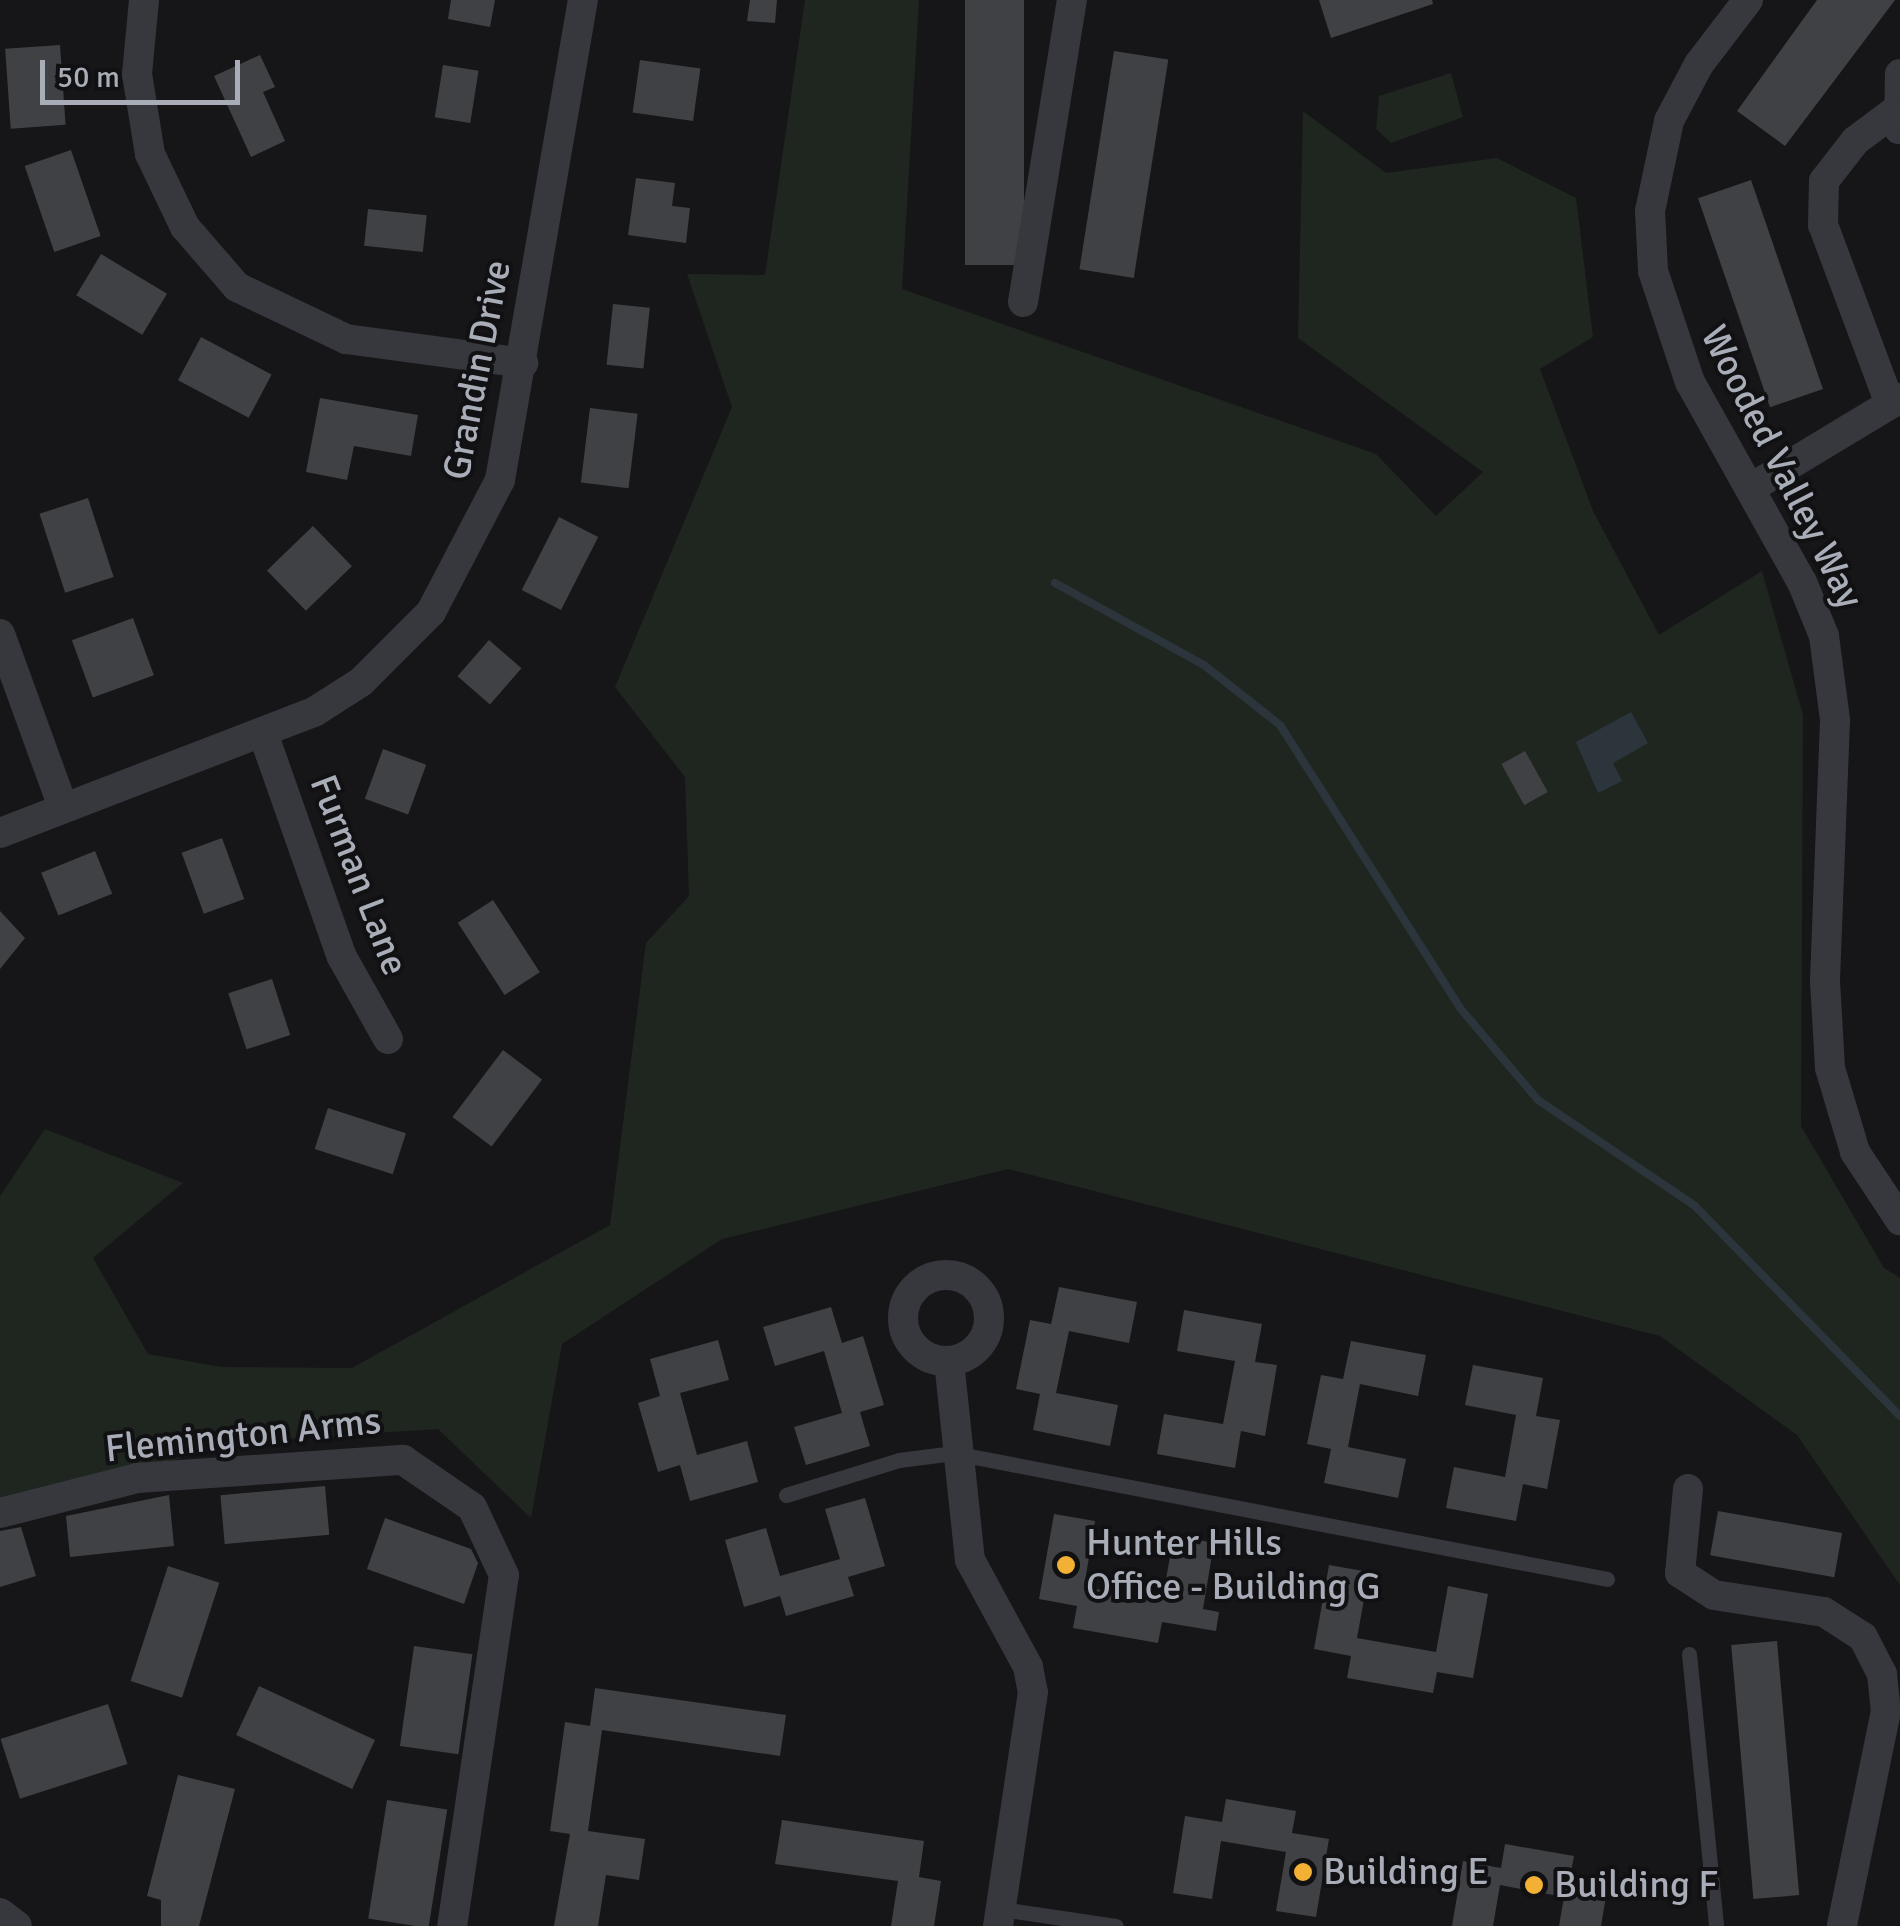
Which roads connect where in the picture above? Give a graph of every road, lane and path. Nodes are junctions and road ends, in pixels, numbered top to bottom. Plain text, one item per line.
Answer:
1 (144, 0) edge
2 (582, 0) edge
3 (1072, 0) edge
4 (1748, 0) edge
5 (1900, 74) edge
6 (1897, 121) edge
7 (1023, 302) dead end
8 (524, 363) junction
9 (1895, 401) edge
10 (1751, 488) junction
11 (0, 634) edge
12 (264, 736) junction
13 (62, 804) junction
14 (0, 832) edge
15 (388, 1039) dead end
16 (1898, 1215) edge
17 (949, 1361) dead end
18 (954, 1454) junction
19 (1688, 1489) dead end
20 (786, 1495) dead end
21 (0, 1513) edge
22 (1607, 1580) dead end
23 (1689, 1654) dead end
24 (0, 1913) edge
25 (999, 1918) edge
26 (17, 1926) edge
27 (452, 1926) edge
28 (1116, 1926) edge
29 (1716, 1926) edge
30 (1842, 1926) edge

1 - 8 street
2 - 8 street, Grandin Drive
3 - 7 street
4 - 10 street, Wooded Valley Way
5 - 6 street
6 - 9 street
8 - 12 street, Grandin Drive
9 - 10 street
10 - 16 street, Wooded Valley Way
11 - 13 street
12 - 13 street, Grandin Drive
12 - 15 street, Furman Lane
13 - 14 street, Grandin Drive
17 - 18 street
18 - 20 lane
18 - 22 lane
18 - 25 street
19 - 30 street
21 - 27 street, Flemington Arms
23 - 29 lane
24 - 26 street
25 - 28 lane

